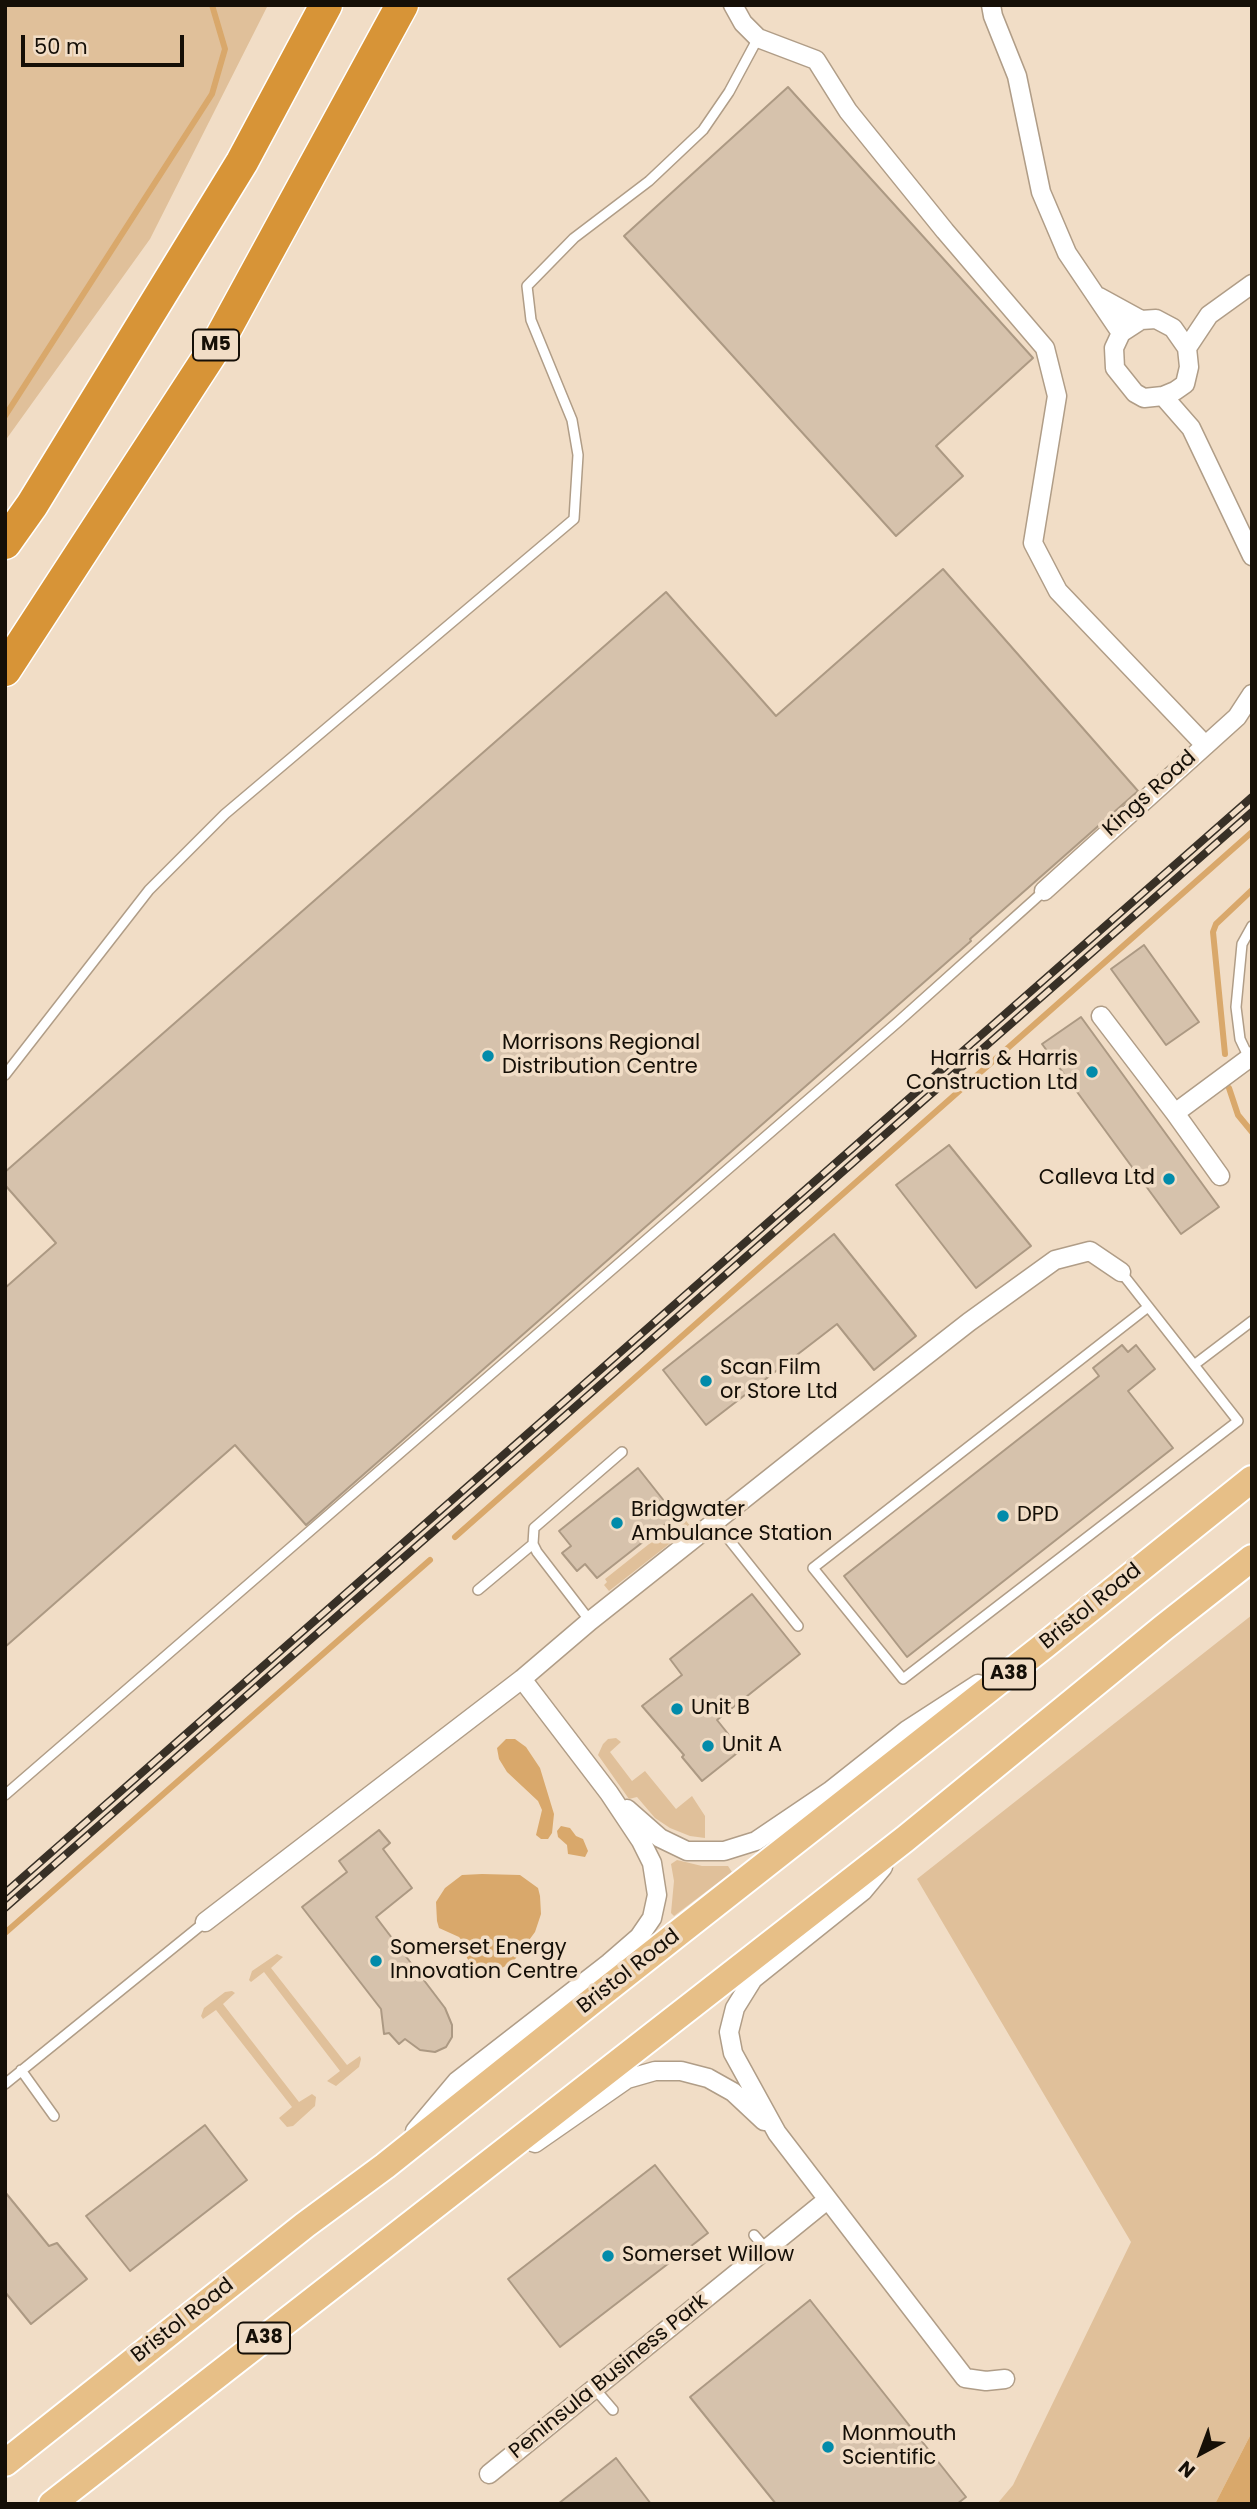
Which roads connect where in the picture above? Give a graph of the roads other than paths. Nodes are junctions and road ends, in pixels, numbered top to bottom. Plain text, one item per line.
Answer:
1 (326, 5) edge
2 (402, 5) edge
3 (733, 5) edge
4 (991, 5) edge
5 (758, 38) junction
6 (1252, 284) edge
7 (1096, 295) junction
8 (1209, 315) junction
9 (1141, 320) junction
10 (1173, 328) junction
11 (1121, 333) junction
12 (1187, 348) junction
13 (1185, 384) junction
14 (1163, 396) junction
15 (1191, 428) junction
16 (5, 543) edge
17 (1252, 556) edge
18 (5, 670) edge
19 (1252, 694) edge
20 (1205, 745) junction
21 (1044, 891) joint
22 (1252, 926) edge
23 (1101, 1016) dead end
24 (1250, 1057) edge
25 (5, 1075) edge
26 (1175, 1113) junction
27 (1220, 1176) dead end
28 (1121, 1272) joint
29 (1148, 1307) junction
30 (1252, 1321) edge
31 (1194, 1365) junction
32 (622, 1452) dead end
33 (1252, 1479) edge
34 (715, 1522) junction
35 (533, 1544) junction
36 (1252, 1558) edge
37 (478, 1590) dead end
38 (590, 1621) junction
39 (1074, 1622) junction
40 (798, 1626) dead end
41 (522, 1679) junction
42 (609, 1793) junction
43 (5, 1795) edge
44 (905, 1839) junction
45 (205, 1922) joint
46 (22, 2070) junction
47 (5, 2084) edge
48 (54, 2116) dead end
49 (777, 2133) junction
50 (386, 2166) junction
51 (477, 2172) junction
52 (827, 2200) junction
53 (754, 2235) dead end
54 (766, 2249) junction
55 (1005, 2379) dead end
56 (595, 2389) junction
57 (613, 2410) dead end
58 (5, 2463) edge
59 (489, 2474) dead end
60 (52, 2504) edge

1 - 16 highway
2 - 18 highway, M5
3 - 5 street
4 - 7 street
5 - 20 street
5 - 25 lane
6 - 8 street
7 - 9 street
7 - 11 street
8 - 10 street
8 - 12 street
9 - 10 street
9 - 11 street
10 - 12 street
11 - 14 street
12 - 13 street
13 - 14 street
13 - 15 street
14 - 15 street
15 - 17 street
19 - 20 street, Kings Road
20 - 21 street, Kings Road
21 - 43 lane
22 - 24 lane
23 - 26 street
24 - 26 street
26 - 27 street
28 - 29 lane
28 - 34 street
29 - 31 lane
29 - 31 lane
30 - 31 lane
32 - 35 lane
33 - 39 main road, Bristol Road / A38
34 - 38 street
34 - 40 lane
35 - 37 lane
35 - 38 lane
36 - 44 main road, A38
38 - 41 street
39 - 42 street
39 - 50 main road, Bristol Road / A38
41 - 42 street
41 - 45 street
42 - 50 street
44 - 49 street
44 - 51 main road, A38
45 - 46 lane
46 - 47 lane
46 - 48 lane
49 - 51 street
49 - 52 street
50 - 58 main road, Bristol Road / A38
51 - 60 main road, A38
52 - 54 street, Peninsula Business Park
52 - 55 street
53 - 54 lane
54 - 56 street, Peninsula Business Park
56 - 57 lane
56 - 59 street, Peninsula Business Park

